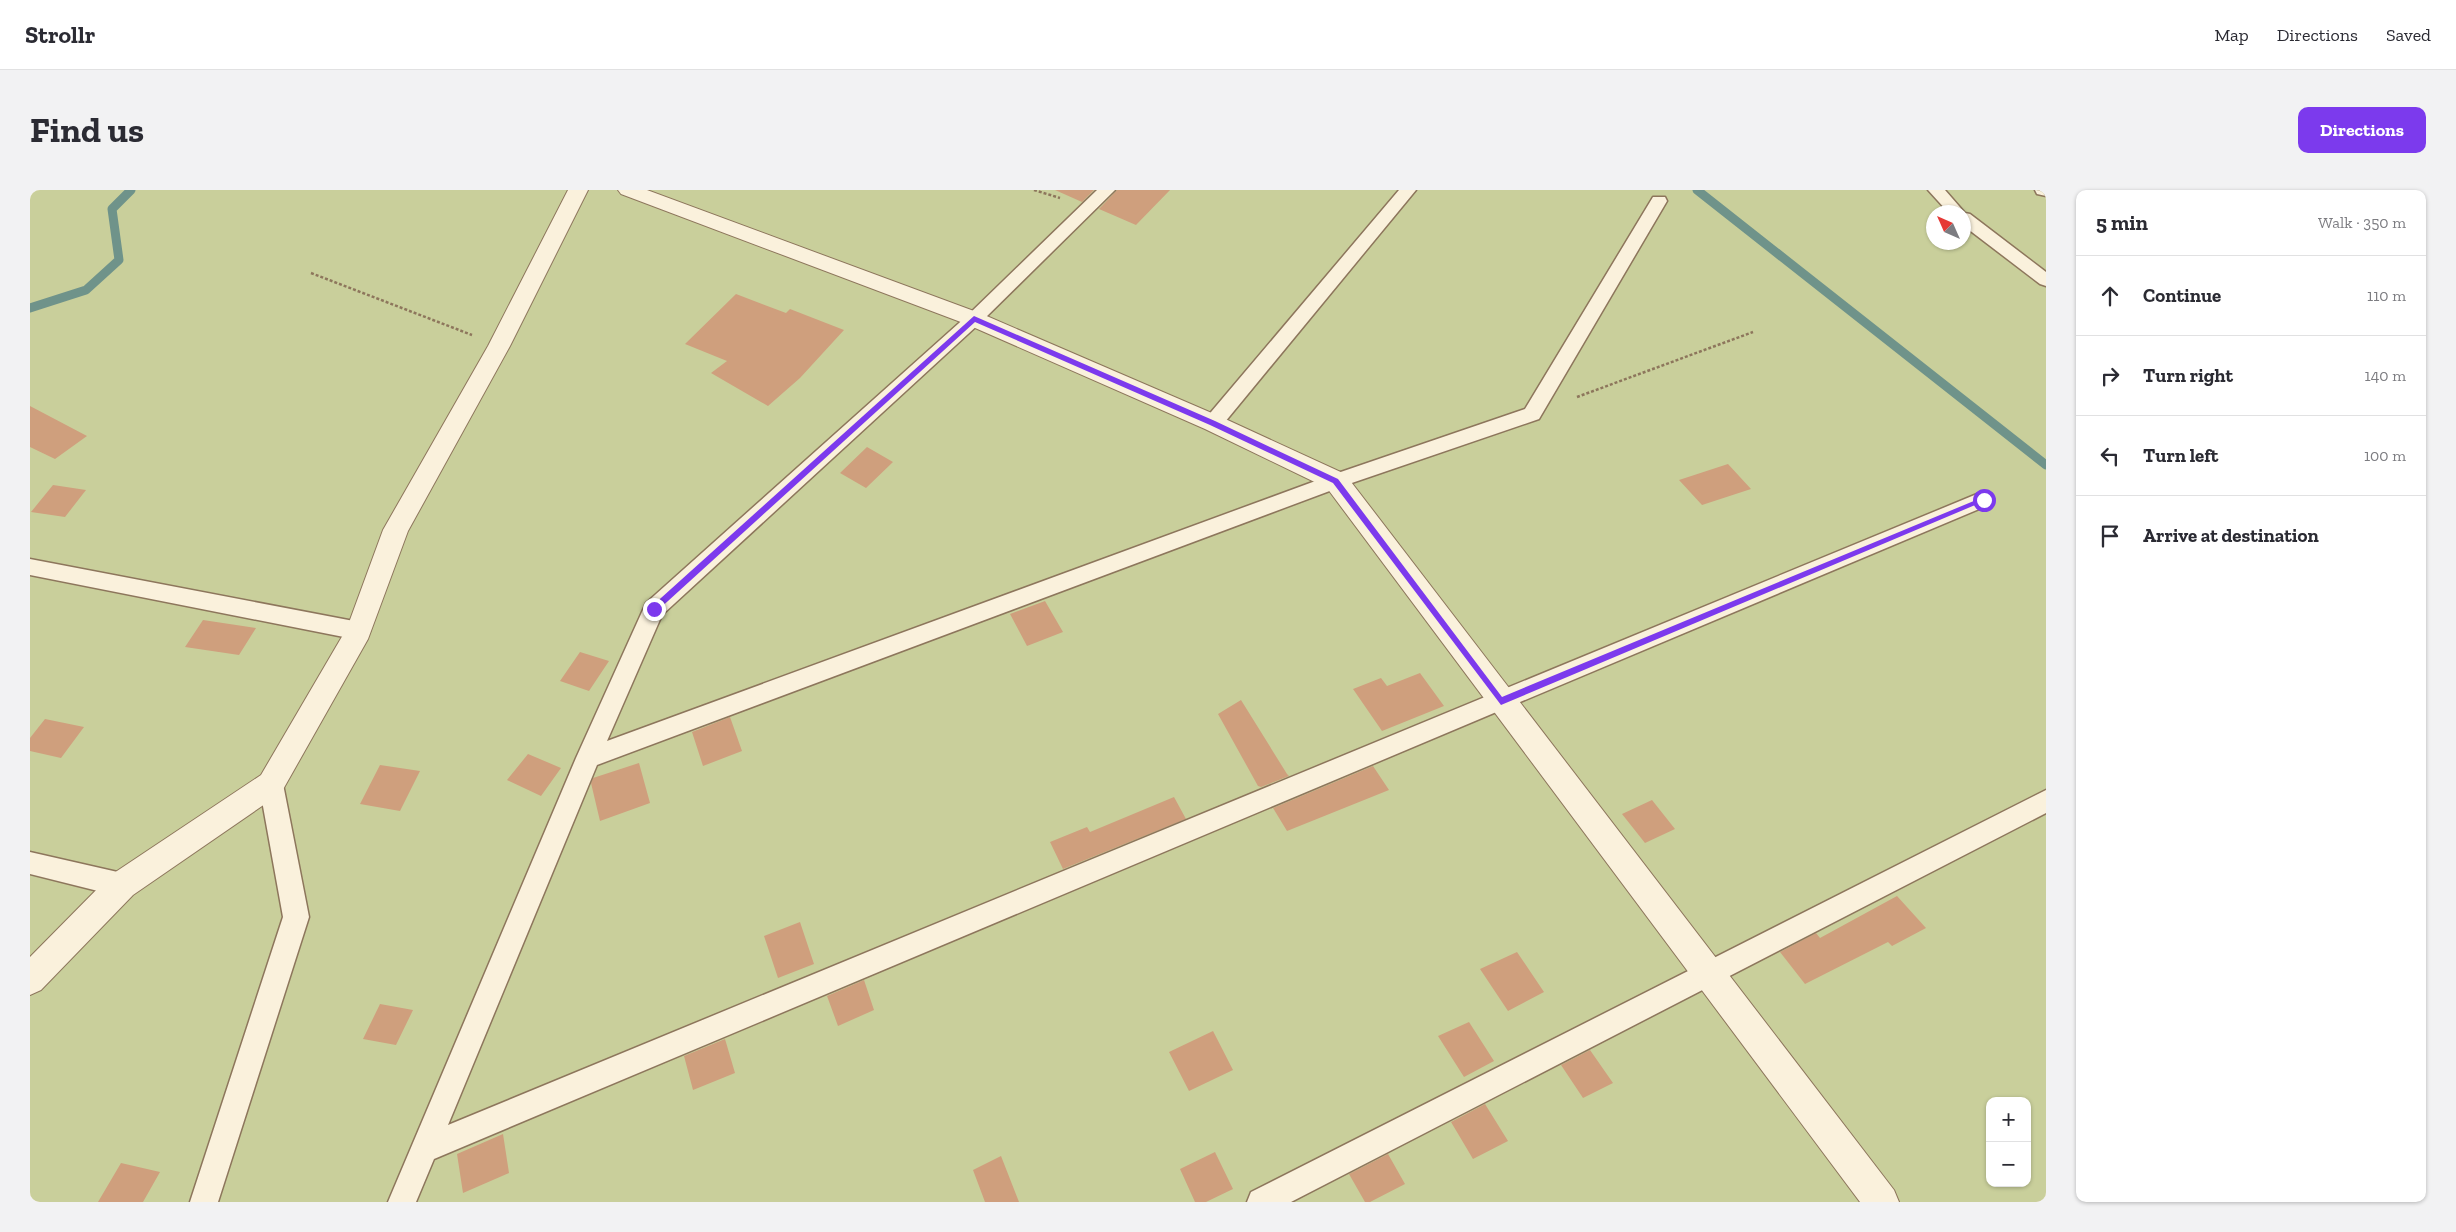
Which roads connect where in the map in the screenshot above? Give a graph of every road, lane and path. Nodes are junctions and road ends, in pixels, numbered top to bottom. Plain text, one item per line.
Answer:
1 (578, 190) edge
2 (628, 190) edge
3 (1107, 190) edge
4 (1408, 190) edge
5 (1936, 190) edge
6 (1660, 201) dead end
7 (1950, 205) edge
8 (1971, 224) edge
9 (310, 273) dead end
10 (2046, 280) edge
11 (974, 319) junction
12 (1753, 332) dead end
13 (498, 346) junction
14 (1532, 414) junction
15 (1213, 423) junction
16 (1336, 481) junction
17 (1984, 500) dead end
18 (30, 566) edge
19 (359, 632) junction
20 (1501, 701) junction
21 (588, 758) junction
22 (270, 784) junction
23 (2046, 801) edge
24 (30, 863) edge
25 (122, 885) junction
26 (1708, 975) junction
27 (30, 979) edge
28 (426, 1148) junction
29 (204, 1202) edge
30 (402, 1202) edge
31 (1260, 1202) edge
32 (1882, 1202) edge

1 - 13 street
2 - 11 street
3 - 11 lane
4 - 15 lane
5 - 7 lane
6 - 14 lane
8 - 10 lane
9 - 13 path
11 - 15 street
11 - 21 lane
12 - 14 path
13 - 19 street
14 - 16 lane
15 - 16 street
16 - 20 street
16 - 21 lane
17 - 20 lane
18 - 19 lane
19 - 22 street
20 - 26 street
20 - 28 lane
21 - 28 lane
22 - 25 street
22 - 29 lane
23 - 26 lane
24 - 25 lane
25 - 27 street
26 - 31 lane
26 - 32 street
28 - 30 lane

